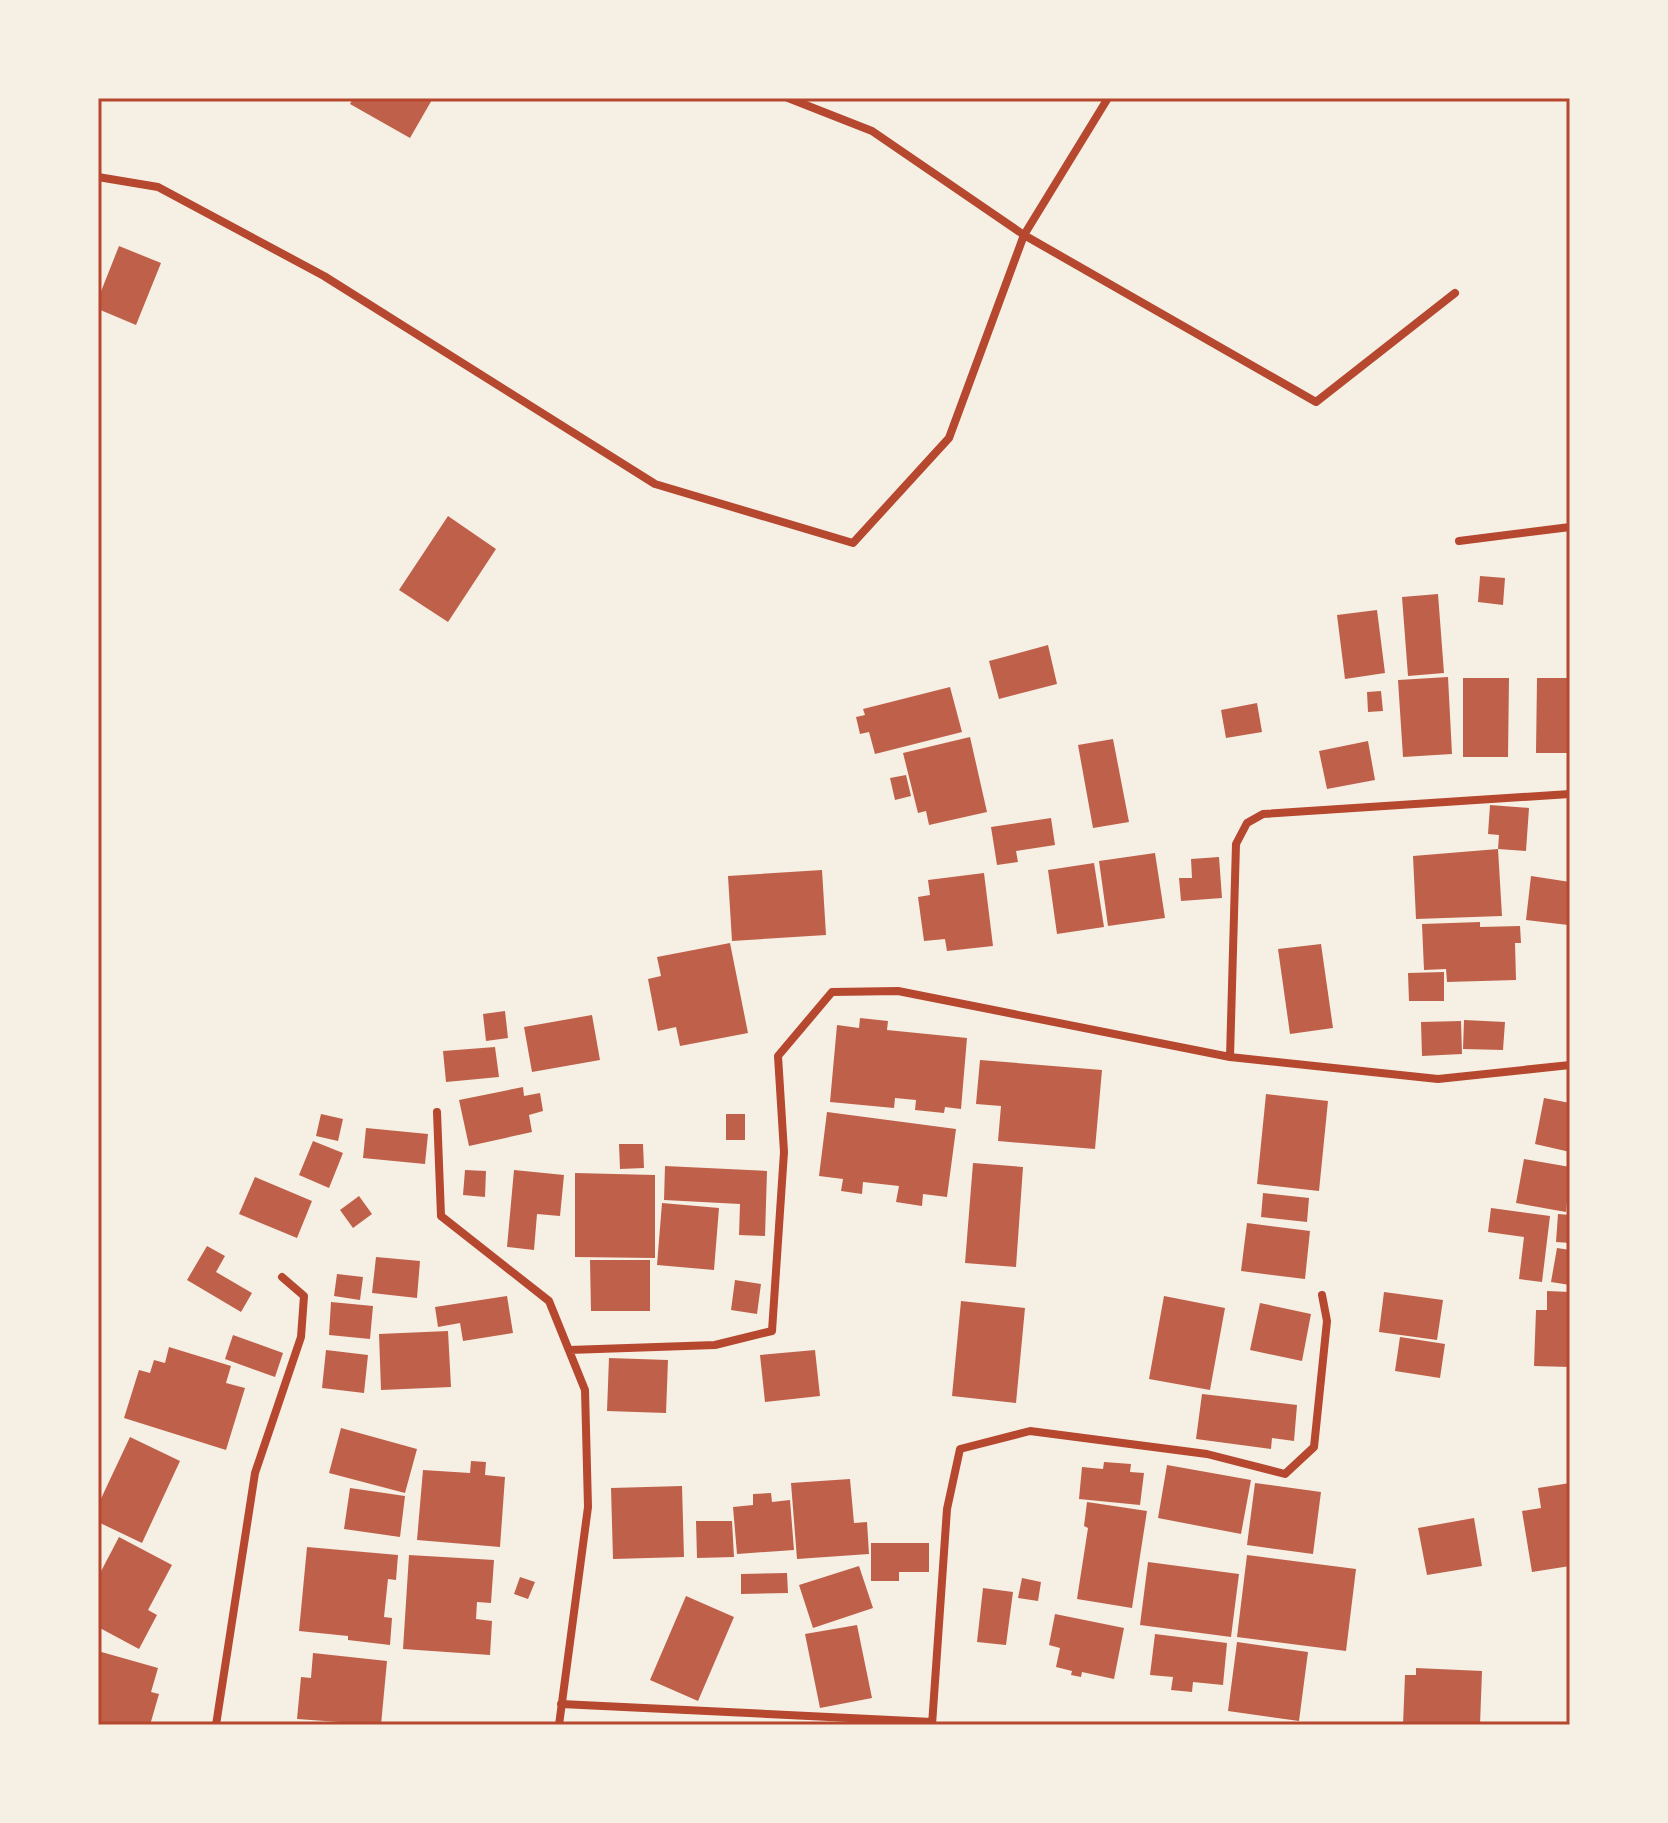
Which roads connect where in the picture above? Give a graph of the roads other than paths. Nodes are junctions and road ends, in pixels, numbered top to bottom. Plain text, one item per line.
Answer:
1 (788, 98) edge
2 (1108, 98) edge
3 (98, 177) edge
4 (1024, 235) junction
5 (1455, 293) dead end
6 (1570, 527) edge
7 (1459, 541) dead end
8 (1570, 794) edge
9 (1230, 1057) junction
10 (1570, 1065) edge
11 (437, 1112) dead end
12 (282, 1277) dead end
13 (1322, 1295) dead end
14 (569, 1350) junction
15 (561, 1704) junction
16 (932, 1724) edge
17 (216, 1725) edge
18 (559, 1725) edge

1 - 4 street
2 - 4 street
3 - 4 street
4 - 5 street
6 - 7 street
8 - 9 street
9 - 10 street
9 - 14 street
11 - 14 street
12 - 17 street
13 - 16 street
14 - 15 street
15 - 16 street
15 - 18 street

